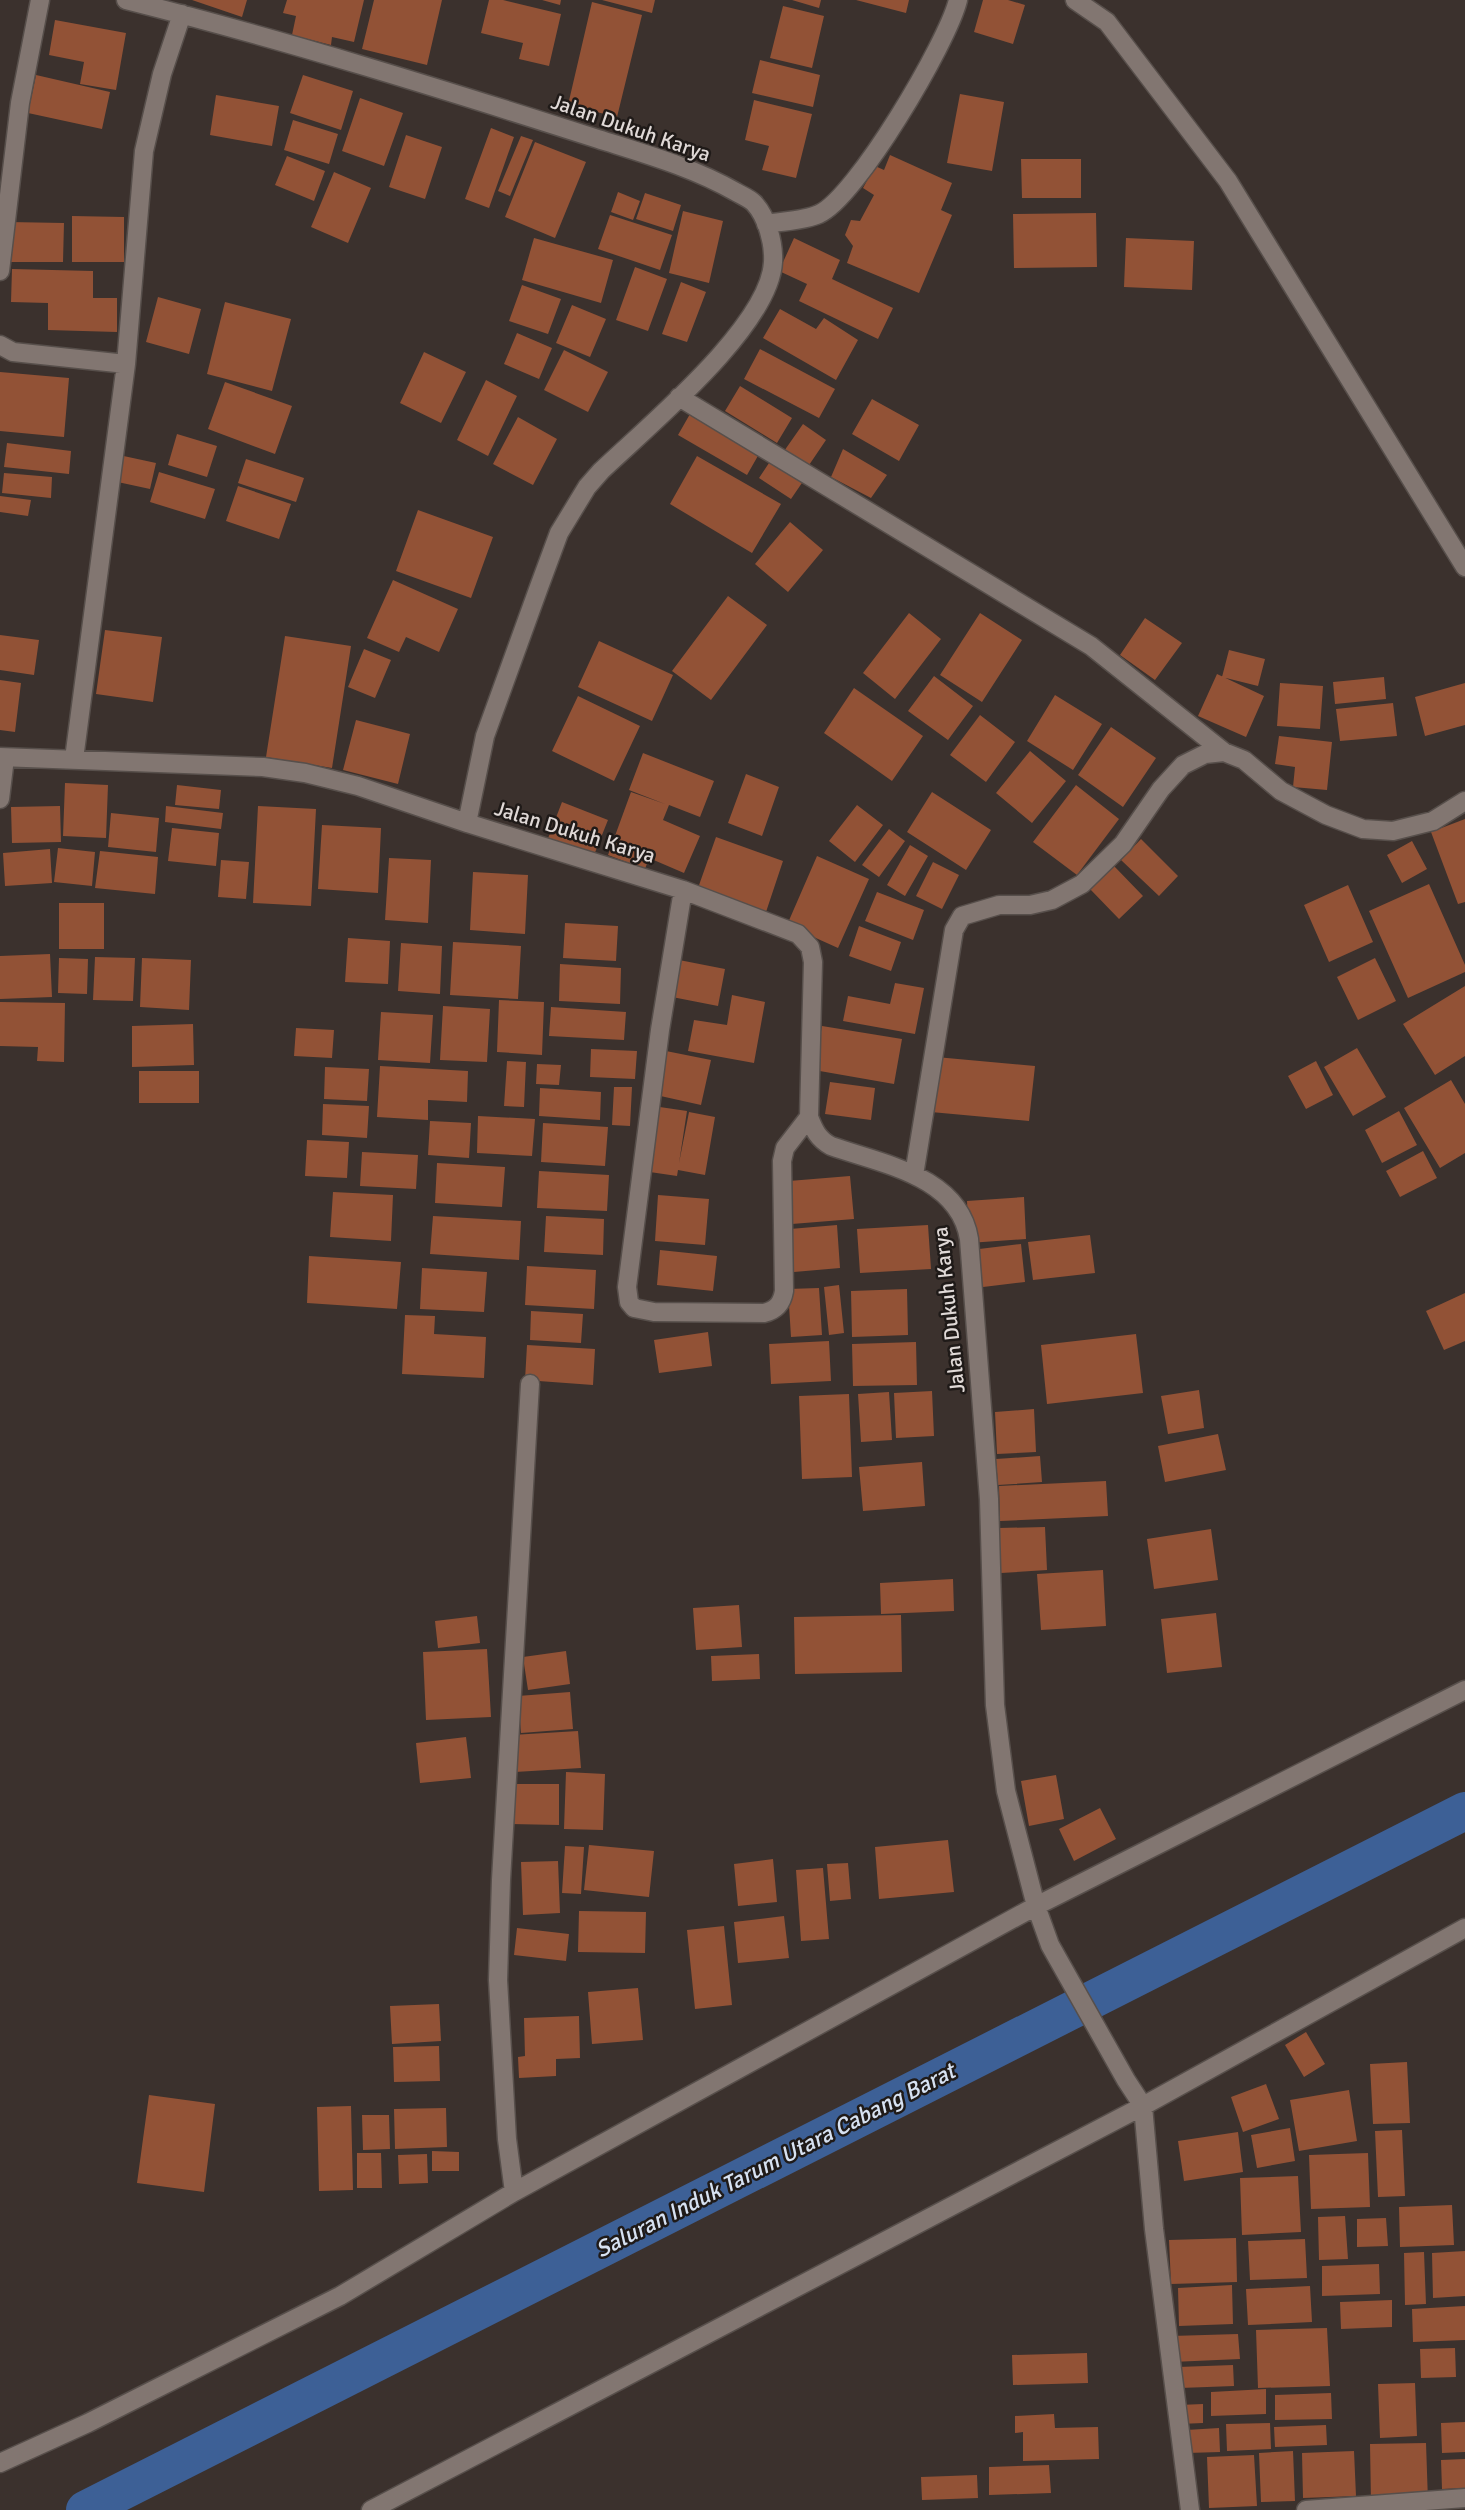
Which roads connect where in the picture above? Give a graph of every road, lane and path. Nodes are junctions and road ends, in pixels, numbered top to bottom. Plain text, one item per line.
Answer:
1 (40, 0) edge
2 (126, 0) edge
3 (958, 0) edge
4 (1075, 0) edge
5 (182, 14) junction
6 (766, 224) junction
7 (0, 271) edge
8 (0, 345) edge
9 (126, 364) junction
10 (679, 397) junction
11 (1465, 567) edge
12 (1224, 752) junction
13 (3, 757) edge
14 (75, 759) junction
15 (0, 799) edge
16 (1465, 801) edge
17 (467, 823) junction
18 (683, 890) junction
19 (809, 1117) junction
20 (914, 1175) junction
21 (530, 1384) dead end
22 (1465, 1690) edge
23 (1035, 1906) junction
24 (1465, 1928) edge
25 (1143, 2106) junction
26 (514, 2192) junction
27 (0, 2463) edge
28 (1465, 2498) edge
29 (372, 2510) edge
30 (1190, 2510) edge
31 (1306, 2510) edge

1 - 7 street
2 - 5 street, Jalan Dukuh Karya
3 - 6 street
4 - 11 street
5 - 6 street, Jalan Dukuh Karya
5 - 9 street
6 - 10 street, Jalan Dukuh Karya
8 - 9 street
9 - 14 street
10 - 12 street
10 - 17 street, Jalan Dukuh Karya
12 - 16 street
12 - 20 street
13 - 14 street
13 - 15 street
14 - 17 street
17 - 18 street, Jalan Dukuh Karya
18 - 19 street, Jalan Dukuh Karya
18 - 19 street
19 - 20 street, Jalan Dukuh Karya
20 - 23 street, Jalan Dukuh Karya
21 - 26 street
22 - 23 street
23 - 25 street, Jalan Dukuh Karya
23 - 26 street
24 - 25 street
25 - 29 street
25 - 30 street
26 - 27 street
28 - 31 street

